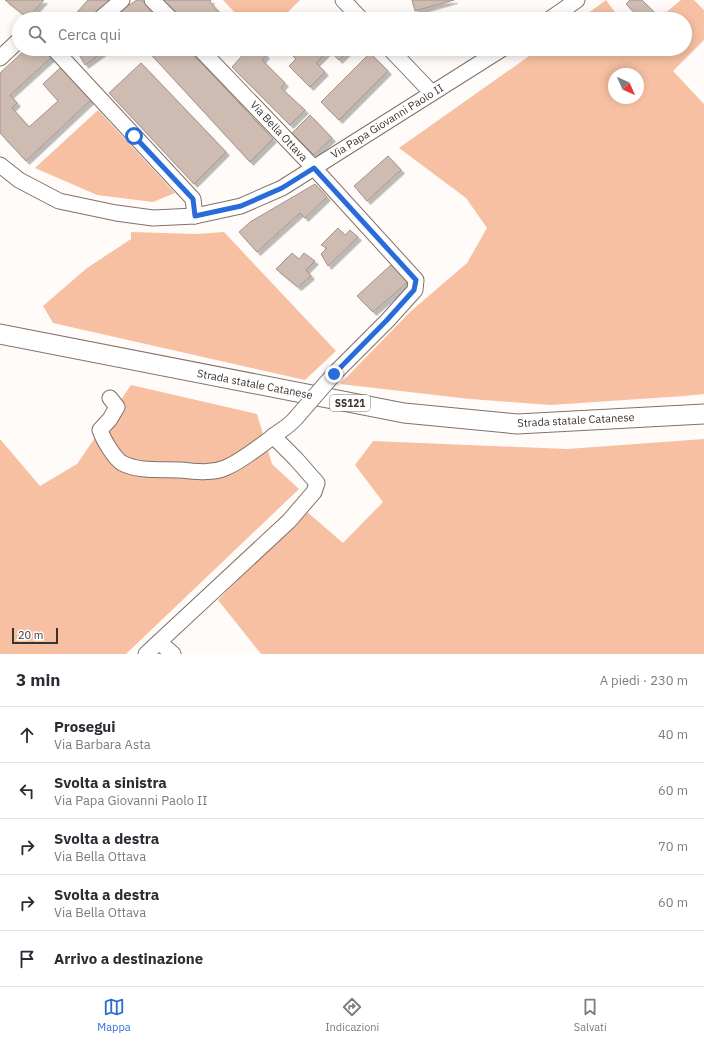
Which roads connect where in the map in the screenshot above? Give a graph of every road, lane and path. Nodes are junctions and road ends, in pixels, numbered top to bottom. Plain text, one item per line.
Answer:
1 (122, 0) edge
2 (152, 0) edge
3 (343, 0) edge
4 (577, 0) edge
5 (108, 12) edge
6 (164, 12) edge
7 (354, 12) edge
8 (560, 12) edge
9 (12, 47) edge
10 (64, 56) edge
11 (207, 56) edge
12 (397, 56) edge
13 (491, 56) edge
14 (0, 58) edge
15 (432, 93) junction
16 (0, 165) edge
17 (314, 168) junction
18 (195, 216) junction
19 (0, 334) edge
20 (110, 398) dead end
21 (704, 414) edge
22 (272, 436) junction
23 (159, 642) junction
24 (146, 654) edge
25 (173, 654) edge

1 - 5 street
2 - 6 street
3 - 7 street
4 - 8 street
9 - 14 street
10 - 18 street
11 - 17 street, Via Bella Ottava
12 - 15 street
13 - 15 street, Via Papa Giovanni Paolo II
15 - 17 street, Via Papa Giovanni Paolo II
16 - 18 street, Via Papa Giovanni Paolo II
17 - 18 street, Via Papa Giovanni Paolo II
17 - 22 street, Via Bella Ottava, bridge
19 - 21 main road, Strada statale Catanese / SS121
20 - 22 street
22 - 23 street
23 - 24 street
23 - 25 street

